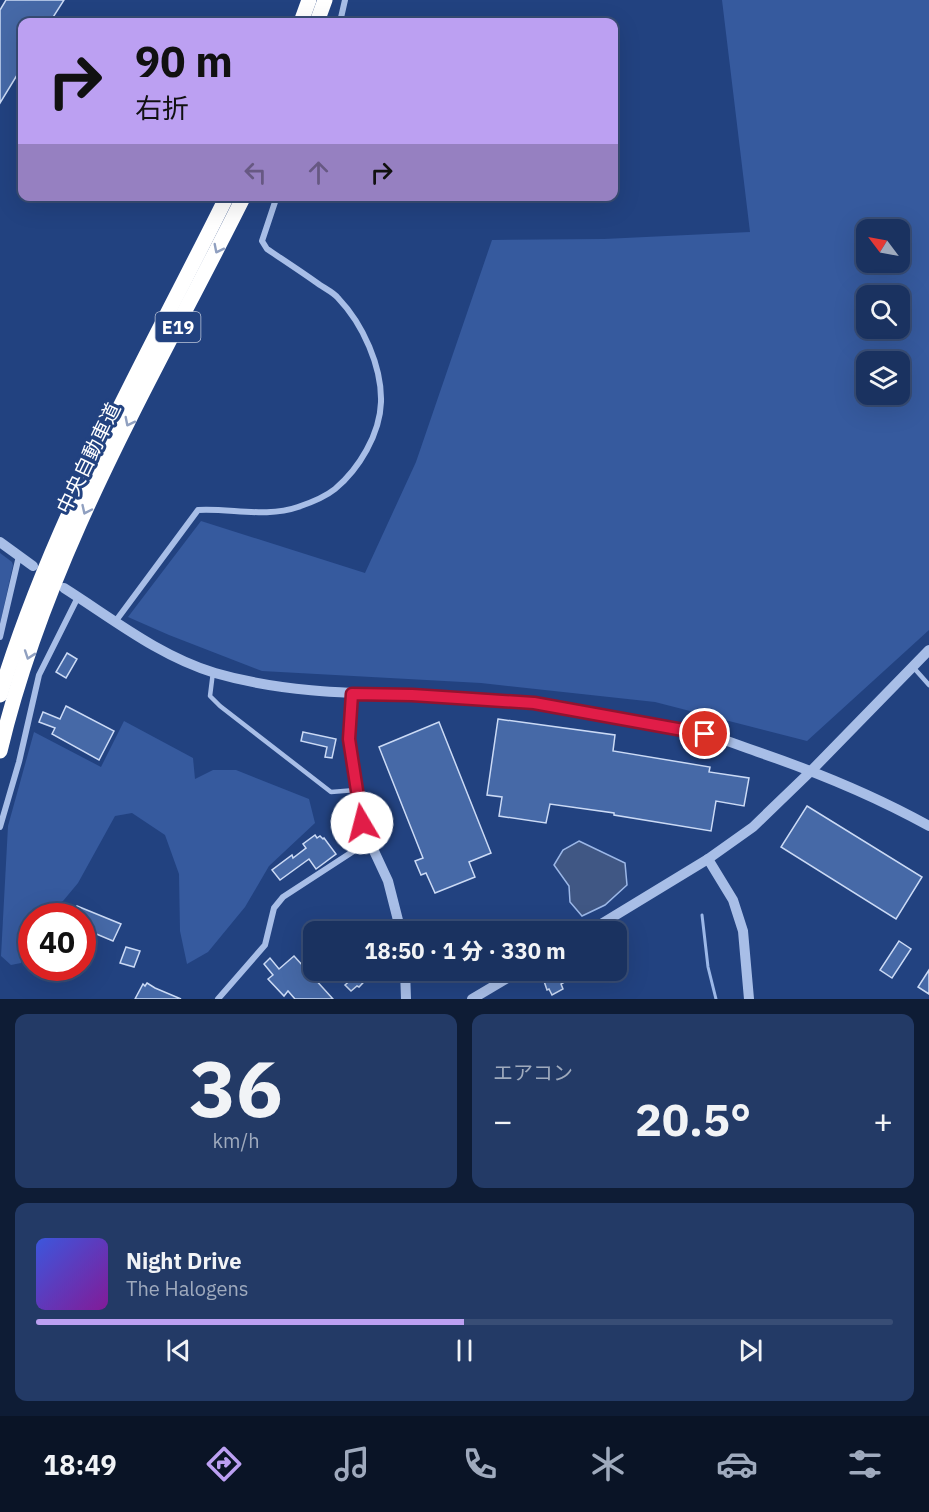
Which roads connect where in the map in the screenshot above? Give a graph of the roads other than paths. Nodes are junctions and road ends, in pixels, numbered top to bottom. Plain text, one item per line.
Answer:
1 (309, 0) edge
2 (325, 0) edge
3 (345, 0) edge
4 (302, 18) edge
5 (318, 18) edge
6 (341, 18) edge
7 (224, 201) edge
8 (241, 201) edge
9 (275, 201) edge
10 (0, 542) edge
11 (19, 556) junction
12 (33, 566) dead end
13 (64, 588) dead end
14 (78, 597) junction
15 (115, 623) junction
16 (0, 637) edge
17 (929, 650) edge
18 (913, 667) junction
19 (213, 672) junction
20 (929, 685) edge
21 (352, 694) junction
22 (0, 695) edge
23 (0, 751) edge
24 (811, 771) junction
25 (357, 789) junction
26 (929, 826) edge
27 (0, 827) edge
28 (369, 841) junction
29 (708, 860) junction
30 (398, 921) edge
31 (606, 921) edge
32 (405, 981) edge
33 (502, 981) edge
34 (218, 999) edge
35 (406, 999) edge
36 (472, 999) edge
37 (749, 999) edge

1 - 4 highway
2 - 5 highway
3 - 6 street
7 - 22 highway, 中央自動車道 / E19
8 -> 23 highway, 中央自動車道 / E19
9 - 15 street
10 - 11 street
11 - 12 street
11 - 16 street
13 - 14 street
14 - 15 street
14 - 27 street
15 - 19 street
17 - 18 street
18 - 20 lane
18 - 24 street
19 - 21 street
19 - 25 lane
21 - 24 street
21 - 25 street
24 - 26 street
24 - 29 street
25 - 28 street
28 - 30 street
28 - 34 street
29 - 31 street
29 - 37 street
32 - 35 street
33 - 36 street

